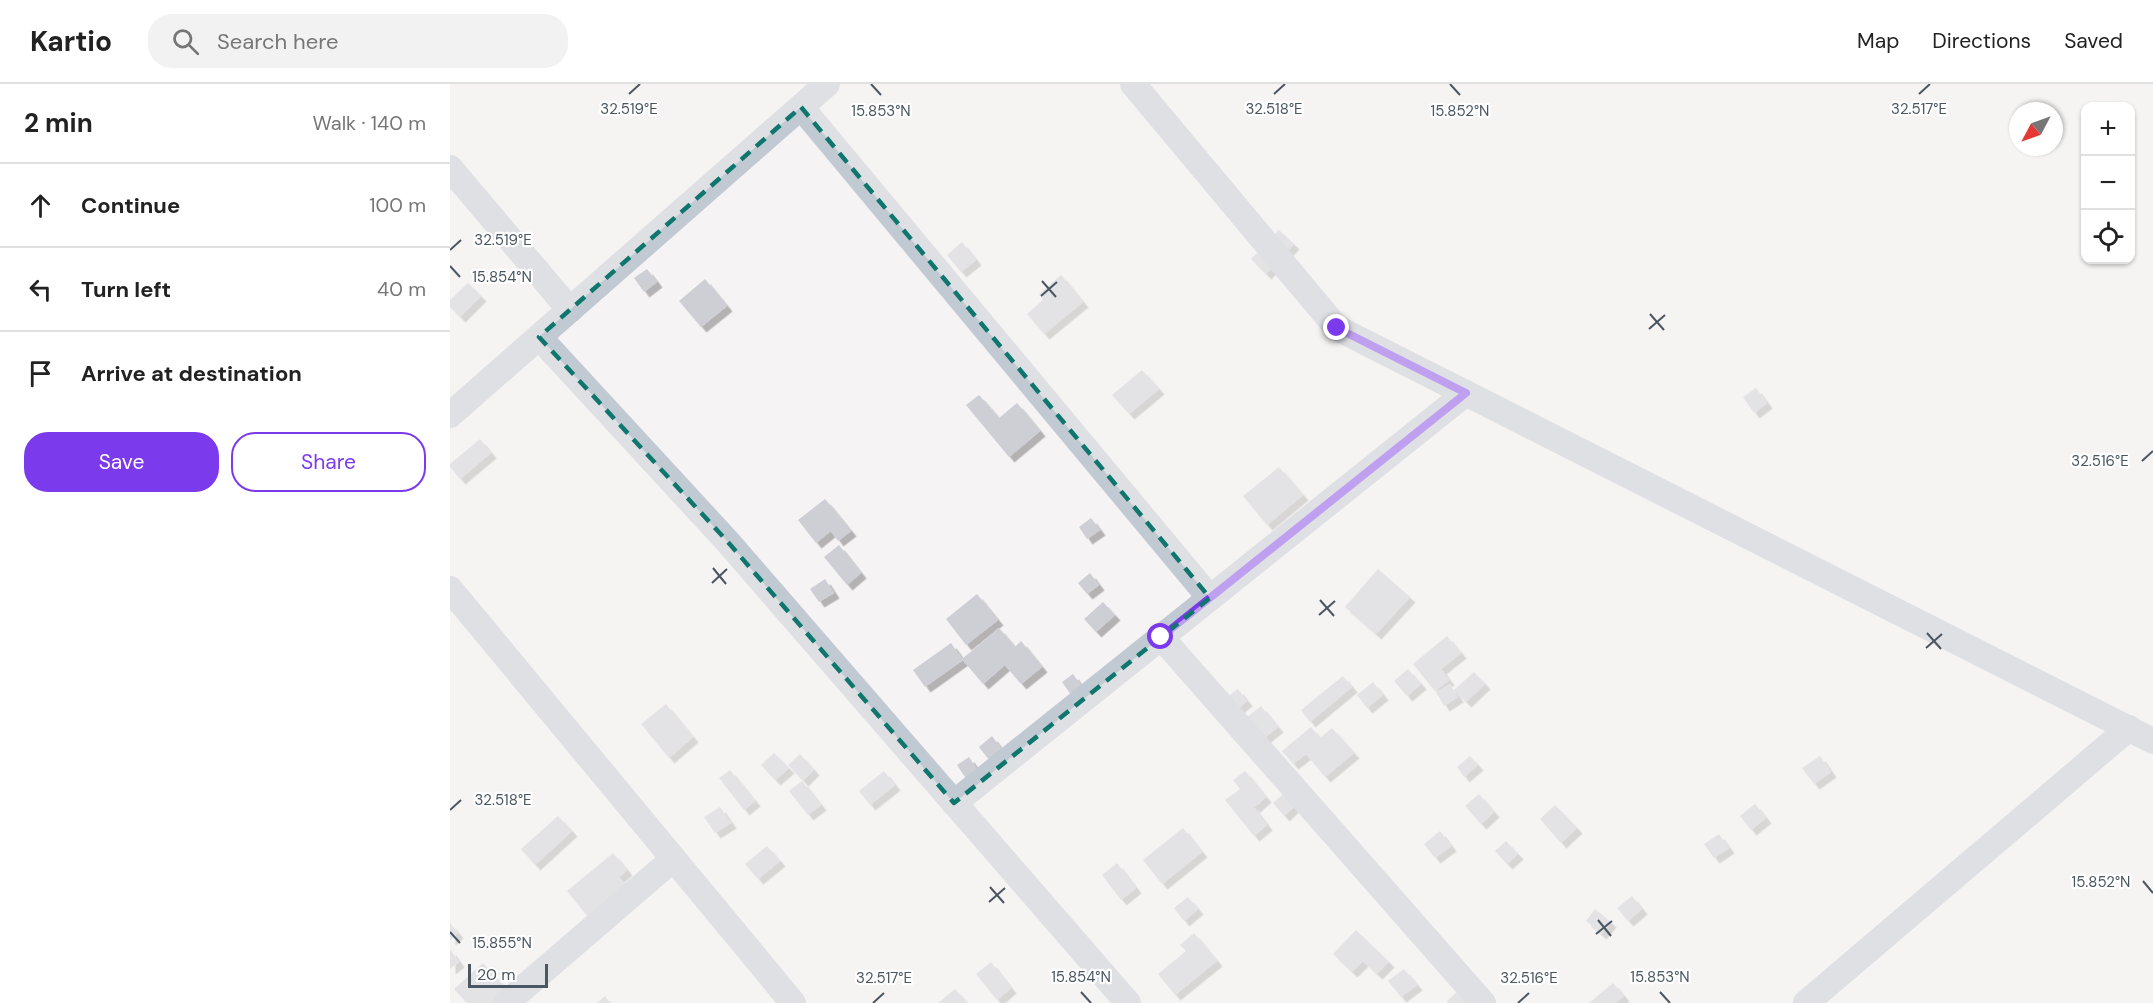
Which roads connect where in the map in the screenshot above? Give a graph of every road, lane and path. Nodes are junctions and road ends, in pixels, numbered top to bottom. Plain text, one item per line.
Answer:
1 (826, 84) edge
2 (1133, 84) edge
3 (801, 106) junction
4 (450, 168) edge
5 (570, 310) junction
6 (539, 337) junction
7 (1466, 393) junction
8 (450, 415) edge
9 (450, 589) edge
10 (1210, 598) junction
11 (1161, 637) junction
12 (2129, 728) junction
13 (2153, 741) edge
14 (954, 803) junction
15 (672, 860) junction
16 (506, 1003) edge
17 (793, 1003) edge
18 (1128, 1003) edge
19 (1483, 1003) edge
20 (1806, 1003) edge

1 - 3 street
2 - 7 street
3 - 5 street
3 - 10 street
4 - 5 street
5 - 6 street
6 - 8 street
6 - 14 street
7 - 10 street
7 - 12 street
9 - 15 street
10 - 11 street
11 - 14 street
11 - 19 street
12 - 13 street
12 - 20 street
14 - 18 street
15 - 16 street
15 - 17 street

